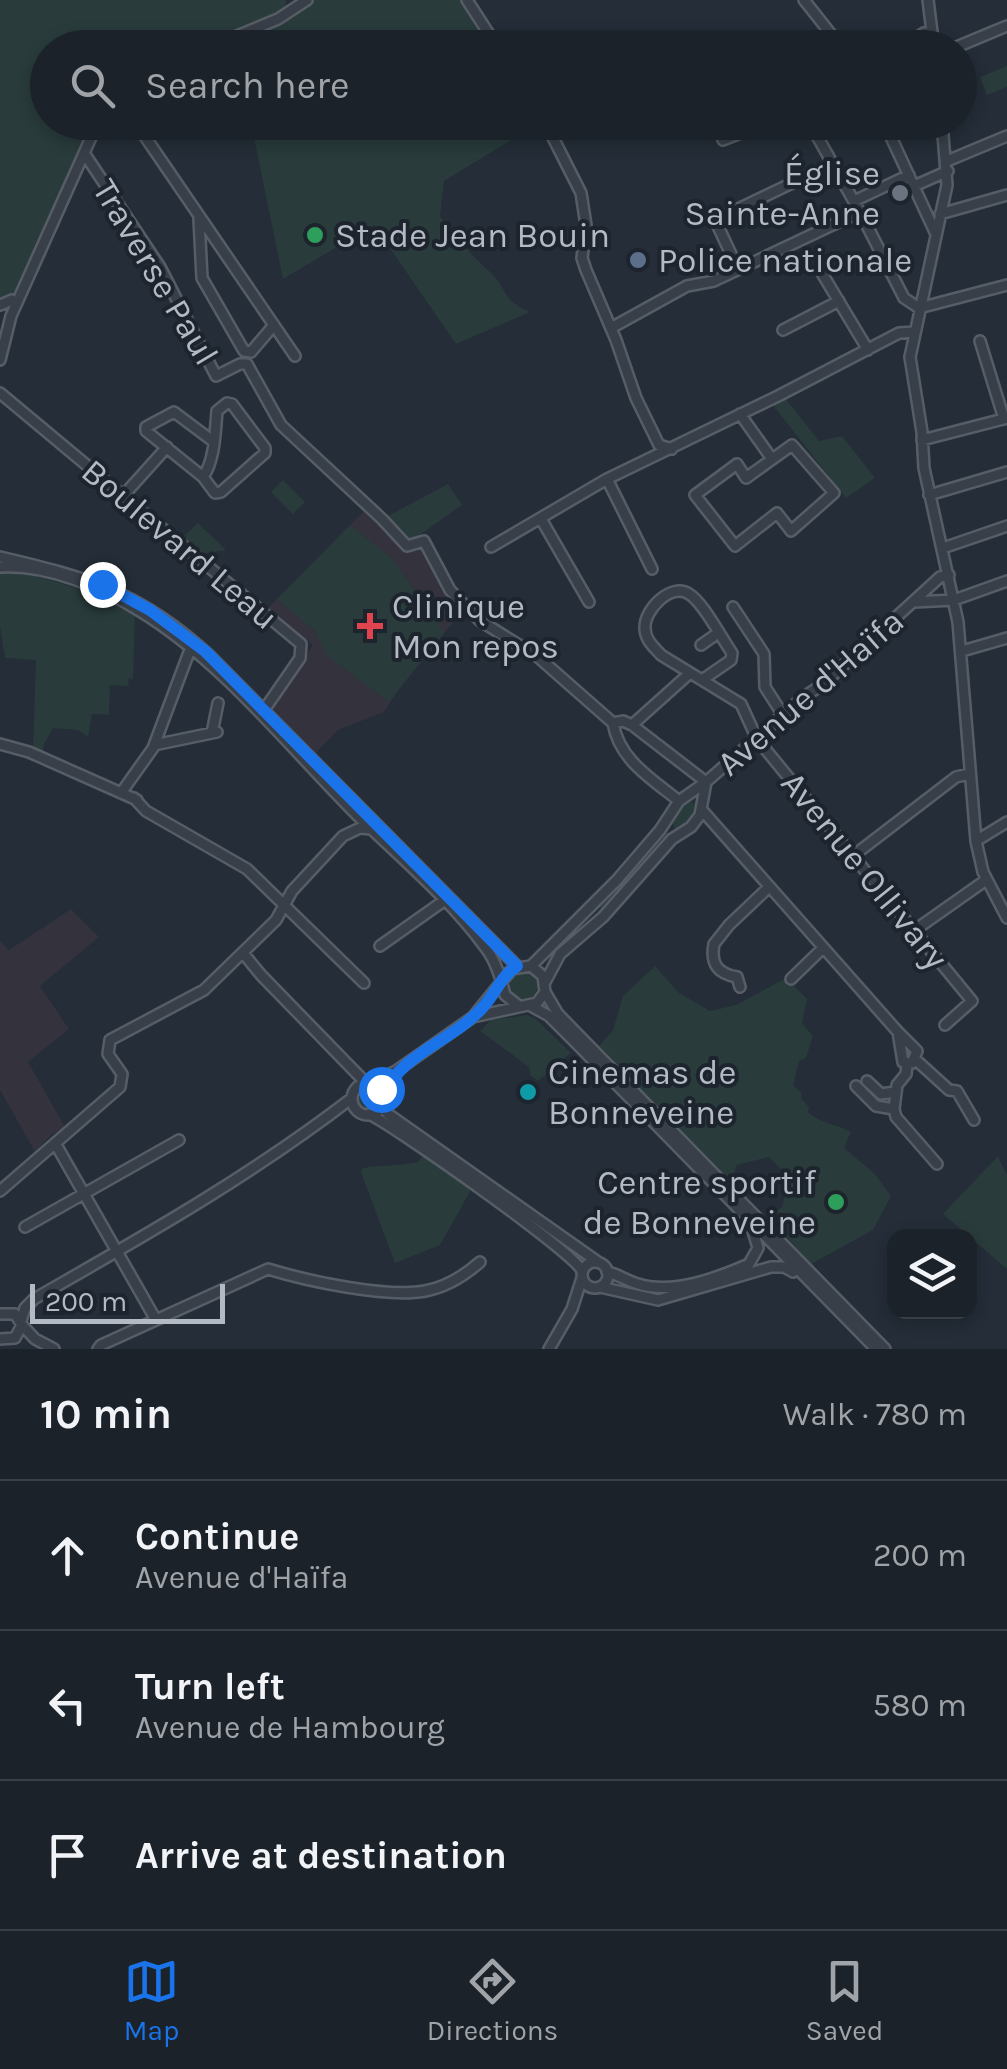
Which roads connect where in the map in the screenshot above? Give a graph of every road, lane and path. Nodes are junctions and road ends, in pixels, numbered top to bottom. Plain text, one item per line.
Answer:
1 (307, 0) edge
2 (467, 0) edge
3 (804, 0) edge
4 (928, 0) edge
5 (1007, 26) edge
6 (251, 30) edge
7 (486, 30) edge
8 (828, 30) edge
9 (932, 30) edge
10 (977, 38) edge
11 (1007, 136) edge
12 (90, 140) edge
13 (147, 140) edge
14 (555, 140) edge
15 (818, 140) edge
16 (892, 140) edge
17 (944, 140) edge
18 (84, 152) junction
19 (832, 164) junction
20 (948, 166) junction
21 (909, 175) junction
22 (914, 186) junction
23 (1007, 195) edge
24 (854, 202) junction
25 (860, 212) junction
26 (940, 214) junction
27 (200, 216) junction
28 (935, 232) junction
29 (738, 269) junction
30 (823, 275) dead end
31 (1007, 285) edge
32 (838, 301) junction
33 (0, 305) edge
34 (919, 308) junction
35 (274, 325) junction
36 (611, 328) junction
37 (783, 330) dead end
38 (914, 332) junction
39 (0, 333) edge
40 (980, 340) dead end
41 (868, 350) junction
42 (295, 356) dead end
43 (0, 360) edge
44 (0, 393) edge
45 (740, 414) junction
46 (1005, 418) edge
47 (922, 440) junction
48 (214, 442) junction
49 (167, 447) junction
50 (672, 449) junction
51 (772, 458) junction
52 (1007, 472) edge
53 (203, 477) junction
54 (607, 479) junction
55 (930, 495) junction
56 (123, 496) junction
57 (541, 519) junction
58 (1007, 526) edge
59 (491, 546) dead end
60 (943, 548) junction
61 (0, 558) edge
62 (0, 568) edge
63 (652, 569) dead end
64 (949, 575) junction
65 (1007, 581) edge
66 (935, 582) junction
67 (942, 600) junction
68 (954, 600) junction
69 (589, 602) dead end
70 (914, 602) junction
71 (733, 607) dead end
72 (718, 634) junction
73 (1007, 638) edge
74 (701, 644) dead end
75 (191, 648) junction
76 (962, 651) junction
77 (690, 673) junction
78 (702, 680) junction
79 (218, 703) dead end
80 (264, 710) junction
81 (783, 715) junction
82 (614, 723) junction
83 (632, 724) junction
84 (757, 739) junction
85 (0, 744) edge
86 (154, 745) junction
87 (969, 774) junction
88 (325, 782) junction
89 (706, 782) junction
90 (122, 793) junction
91 (680, 800) junction
92 (701, 807) junction
93 (667, 821) junction
94 (1007, 822) edge
95 (691, 826) junction
96 (714, 827) junction
97 (372, 830) junction
98 (680, 832) junction
99 (343, 836) junction
100 (976, 841) junction
101 (853, 856) junction
102 (986, 880) junction
103 (768, 888) junction
104 (446, 900) junction
105 (285, 903) junction
106 (588, 910) junction
107 (1007, 918) edge
108 (598, 921) junction
109 (915, 930) junction
110 (380, 946) dead end
111 (823, 948) junction
112 (244, 953) junction
113 (517, 966) junction
114 (531, 966) junction
115 (791, 978) dead end
116 (364, 983) dead end
117 (504, 983) junction
118 (545, 987) junction
119 (740, 987) dead end
120 (519, 1006) junction
121 (531, 1006) junction
122 (473, 1017) junction
123 (945, 1025) dead end
124 (898, 1032) junction
125 (912, 1062) junction
126 (350, 1066) junction
127 (396, 1071) junction
128 (867, 1081) dead end
129 (369, 1083) junction
130 (856, 1086) dead end
131 (895, 1092) junction
132 (353, 1094) junction
133 (383, 1094) junction
134 (382, 1106) junction
135 (894, 1109) junction
136 (358, 1110) junction
137 (369, 1114) junction
138 (974, 1120) dead end
139 (324, 1121) junction
140 (179, 1140) dead end
141 (55, 1143) junction
142 (938, 1164) dead end
143 (0, 1191) edge
144 (85, 1195) junction
145 (731, 1201) junction
146 (25, 1227) dead end
147 (773, 1246) junction
148 (117, 1252) junction
149 (480, 1262) dead end
150 (598, 1262) junction
151 (749, 1264) junction
152 (607, 1272) junction
153 (582, 1274) junction
154 (720, 1279) junction
155 (819, 1286) junction
156 (596, 1287) junction
157 (666, 1294) junction
158 (572, 1309) junction
159 (3, 1311) edge
160 (156, 1320) junction
161 (22, 1323) junction
162 (35, 1340) junction
163 (6, 1341) edge
164 (54, 1349) edge
165 (98, 1349) edge
166 (549, 1349) edge
167 (876, 1349) edge
168 (884, 1349) edge

1 - 6 street
2 - 7 street
3 - 8 street
4 - 9 street
5 - 10 street
11 - 20 street
12 - 18 street
13 - 27 street
14 - 36 street
15 - 19 street
16 - 21 street
17 - 20 street
18 - 43 street
18 - 82 street, Traverse Paul
19 - 24 street
19 - 29 street
20 - 22 street
20 - 26 street
21 - 22 street
21 - 24 street
22 - 28 street
23 - 26 street
24 - 25 street
25 - 29 street
25 - 34 street
26 - 28 street
27 - 35 street
27 - 35 street
28 - 34 street
29 - 36 street
30 - 32 street
31 - 34 street
32 - 37 street
32 - 41 street
33 - 39 street
34 - 38 street
35 - 42 street
36 - 50 street
38 - 41 street
38 - 47 street
40 - 46 street
41 - 45 street
44 - 56 street, Boulevard Leau
45 - 50 street
45 - 51 street
46 - 47 street
47 - 55 street
48 - 49 street
48 - 53 street
48 - 53 street
49 - 53 street
49 - 56 street
50 - 54 street
51 - 51 street
52 - 55 street
54 - 57 street
54 - 63 street
55 - 60 street
56 - 80 street, Boulevard Leau
57 - 59 street
57 - 69 street
58 - 60 street
60 - 64 street
61 - 80 street
62 - 75 street
64 - 66 street, Avenue d'Haïfa
64 - 68 street
65 - 68 street, Avenue d'Haïfa
66 - 67 street, Avenue d'Haïfa
66 - 70 street, Avenue d'Haïfa
67 - 68 street, Avenue d'Haïfa
67 - 70 street, Avenue d'Haïfa
68 - 76 street
70 - 81 street, Avenue d'Haïfa
71 - 81 street
72 - 74 street
72 - 77 street, Avenue Ollivary
72 - 78 street
73 - 76 street
75 - 86 street
75 - 88 street
76 - 87 street
77 - 78 street, Avenue Ollivary
77 - 83 street
78 - 84 street, Avenue Ollivary
79 - 86 street
80 - 113 street
81 - 84 street, Avenue d'Haïfa
82 - 83 street
82 - 91 street
83 - 89 street
84 - 89 street, Avenue d'Haïfa
84 - 101 street, Avenue Ollivary
85 - 90 street
86 - 90 street
87 - 100 street
87 - 101 street
88 - 97 street
88 - 99 street
89 - 91 street, Avenue d'Haïfa
89 - 92 street, Avenue d'Haïfa
90 - 105 street
91 - 92 street
91 - 93 street
92 - 95 street
92 - 96 street
93 - 98 street
93 - 106 street
94 - 100 street
95 - 96 street
95 - 98 street
96 - 103 street
97 - 99 street
97 - 104 street
98 - 108 street
99 - 105 street
100 - 102 street
101 - 109 street, Avenue Ollivary
102 - 107 street
102 - 109 street
103 - 111 street
103 - 119 street
104 - 110 street
104 - 117 street
105 - 112 street
105 - 116 street
106 - 108 street
106 - 114 street
108 - 118 street
109 - 123 street, Avenue Ollivary
111 - 115 street
111 - 124 street
112 - 126 street
112 - 141 street
113 - 114 street
113 - 117 street
114 - 118 street
117 - 120 street
117 - 122 street
118 - 121 street
118 - 155 street
120 - 121 street
120 - 122 street
121 - 145 street
122 - 127 street
124 - 125 street
124 - 125 street
125 - 131 street
125 - 138 street
126 - 129 street
126 - 132 street
127 - 129 street
127 - 133 street
128 - 131 street
129 - 132 street
129 - 133 street
130 - 135 street
131 - 135 street
132 - 136 street
132 - 139 street
133 - 134 street
134 - 137 street
134 - 150 street
135 - 142 street
136 - 137 street
136 - 139 street
137 - 153 street
139 - 148 street
140 - 144 street
141 - 143 street
141 - 144 street
144 - 146 street
144 - 148 street
145 - 147 street
145 - 151 street
147 - 151 street
147 - 155 street
148 - 160 street
148 - 161 street
149 - 160 street
150 - 152 street
150 - 153 street
151 - 154 street
152 - 156 street
152 - 157 street
153 - 156 street
153 - 158 street
154 - 155 street
154 - 157 street
155 - 167 street
155 - 168 street
156 - 157 street
156 - 158 street
158 - 166 street
159 - 161 street
160 - 165 street
161 - 162 street
161 - 163 street
162 - 163 street
162 - 164 street

